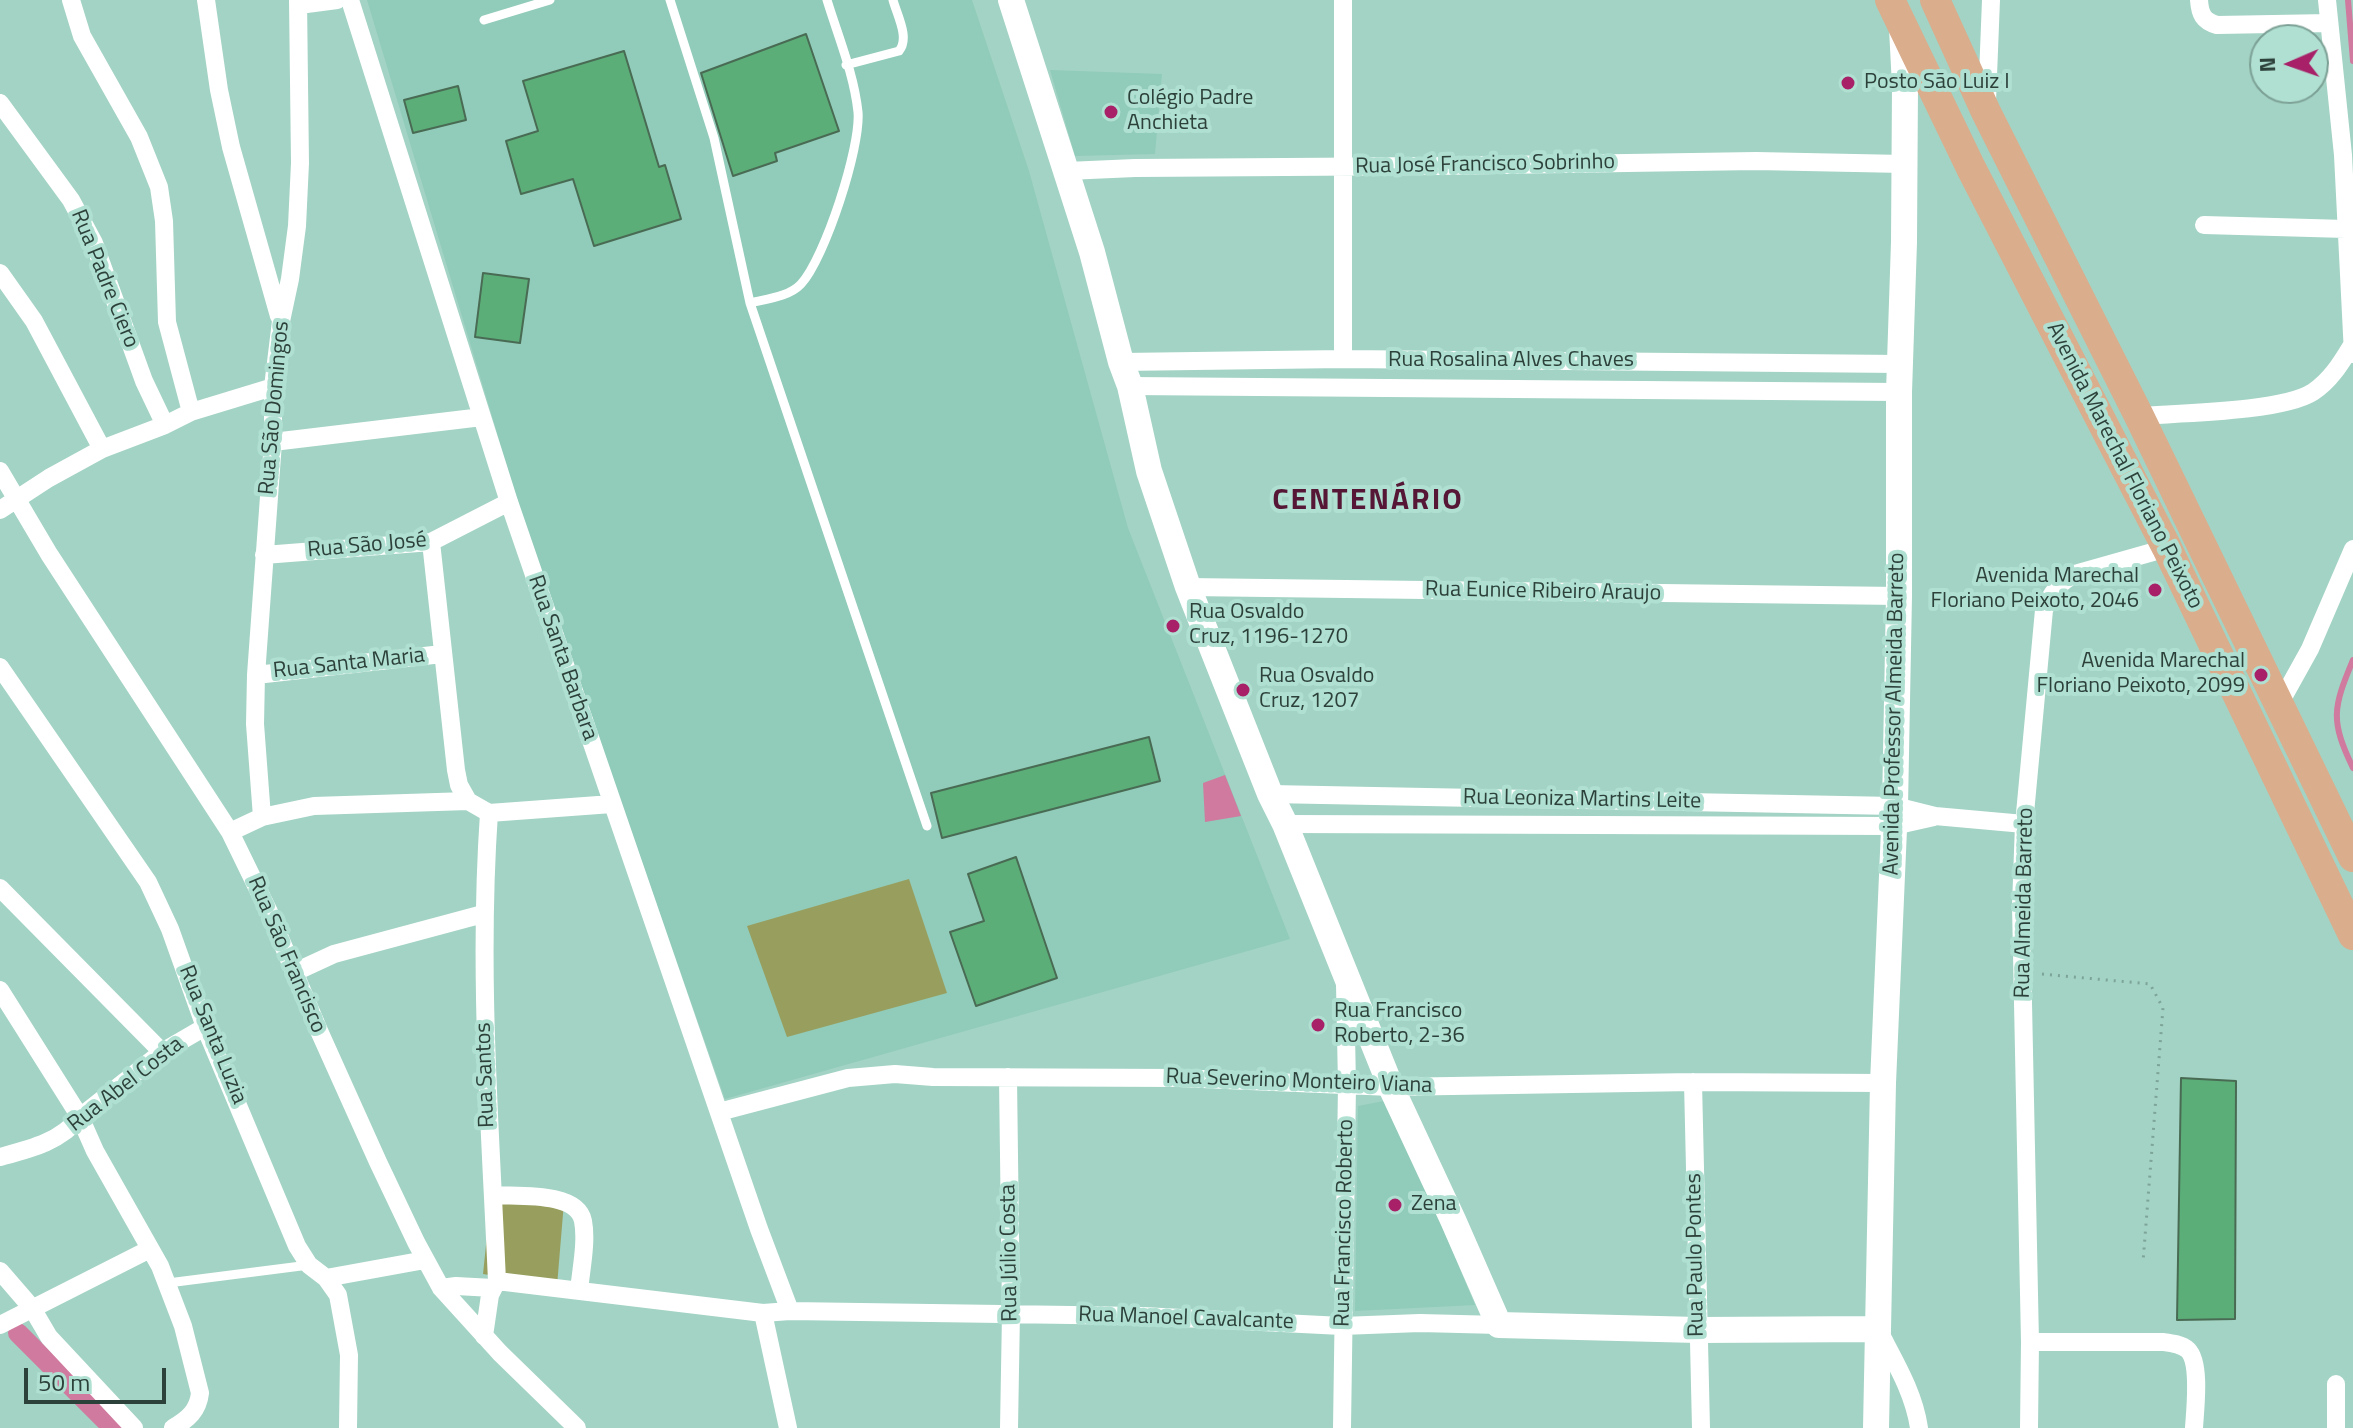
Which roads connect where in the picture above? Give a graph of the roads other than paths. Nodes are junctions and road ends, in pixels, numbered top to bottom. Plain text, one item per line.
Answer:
1 (71, 0) edge
2 (206, 0) edge
3 (337, 0) edge
4 (350, 0) edge
5 (550, 0) edge
6 (670, 0) edge
7 (827, 0) edge
8 (893, 0) edge
9 (1011, 0) edge
10 (1343, 0) edge
11 (1935, 0) edge
12 (1991, 0) edge
13 (2199, 0) edge
14 (2327, 0) edge
15 (298, 3) edge
16 (1899, 8) edge
17 (484, 20) dead end
18 (2329, 23) junction
19 (846, 65) junction
20 (0, 103) edge
21 (1986, 112) junction
22 (1904, 164) junction
23 (1343, 166) junction
24 (1067, 171) junction
25 (2204, 225) dead end
26 (2346, 229) junction
27 (0, 273) edge
28 (750, 303) junction
29 (281, 321) junction
30 (2352, 345) edge
31 (2353, 354) edge
32 (1343, 359) junction
33 (1901, 364) junction
34 (1126, 374) junction
35 (273, 387) junction
36 (1899, 392) junction
37 (191, 412) junction
38 (2139, 416) junction
39 (482, 417) junction
40 (165, 425) junction
41 (273, 442) junction
42 (102, 449) junction
43 (0, 471) edge
44 (17, 500) junction
45 (509, 502) junction
46 (0, 510) edge
47 (431, 542) junction
48 (2167, 548) junction
49 (2353, 549) edge
50 (264, 555) junction
51 (1188, 587) junction
52 (1899, 596) junction
53 (442, 654) junction
54 (0, 667) edge
55 (256, 675) junction
56 (2280, 703) junction
57 (1270, 794) junction
58 (468, 801) junction
59 (612, 804) junction
60 (489, 813) junction
61 (1894, 816) junction
62 (262, 817) junction
63 (1285, 824) junction
64 (2024, 824) junction
65 (927, 826) dead end
66 (230, 832) junction
67 (2353, 857) edge
68 (0, 888) edge
69 (483, 914) junction
70 (2353, 935) edge
71 (1345, 970) junction
72 (295, 972) junction
73 (0, 990) edge
74 (205, 1027) junction
75 (162, 1052) junction
76 (1008, 1077) junction
77 (1693, 1082) junction
78 (1883, 1083) junction
79 (1347, 1085) junction
80 (1391, 1087) junction
81 (719, 1112) junction
82 (80, 1117) junction
83 (0, 1157) edge
84 (493, 1195) junction
85 (150, 1249) junction
86 (425, 1260) junction
87 (309, 1265) junction
88 (0, 1271) edge
89 (326, 1278) junction
90 (168, 1283) junction
91 (495, 1284) junction
92 (441, 1288) junction
93 (579, 1291) junction
94 (32, 1308) junction
95 (790, 1311) junction
96 (763, 1313) junction
97 (1011, 1313) junction
98 (0, 1325) edge
99 (1499, 1325) junction
100 (1342, 1326) junction
101 (1878, 1329) junction
102 (1698, 1330) junction
103 (484, 1336) junction
104 (2030, 1342) junction
105 (2336, 1384) dead end
106 (134, 1428) edge
107 (173, 1428) edge
108 (348, 1428) edge
109 (577, 1428) edge
110 (788, 1428) edge
111 (1009, 1428) edge
112 (1342, 1428) edge
113 (1701, 1428) edge
114 (1876, 1428) edge
115 (1919, 1428) edge
116 (2029, 1428) edge
117 (2194, 1428) edge
118 (2336, 1428) edge

1 - 37 street
2 - 29 street
3 - 15 street
4 - 39 street, Rua Santa Barbara
5 - 17 lane
6 - 28 lane
7 - 19 lane
8 - 19 lane
9 - 24 street
10 - 23 street
11 - 21 main road, Avenida Marechal Floriano Peixoto
12 - 21 street
13 - 18 street
14 - 18 street
15 - 29 street, Rua São Domingos
16 - 22 street, Avenida Professor Almeida Barreto
16 - 48 main road, Avenida Marechal Floriano Peixoto
18 - 26 street
19 - 28 lane
20 - 40 street, Rua Padre Ciero
21 - 38 main road, Avenida Marechal Floriano Peixoto
22 - 23 street, Rua José Francisco Sobrinho
22 - 33 street, Avenida Professor Almeida Barreto
23 - 24 street, Rua José Francisco Sobrinho
23 - 32 street
24 - 34 street
25 - 26 street
26 - 30 street
27 - 42 street
28 - 65 lane
29 - 35 street, Rua São Domingos
30 - 31 street
30 - 38 street
32 - 33 street, Rua Rosalina Alves Chaves
32 - 34 street, Rua Rosalina Alves Chaves
33 - 36 street, Avenida Professor Almeida Barreto
34 - 36 street, Rua Rosalina Alves Chaves
34 - 51 street
35 - 37 street
35 - 41 street, Rua São Domingos
36 - 52 street, Avenida Professor Almeida Barreto
37 - 40 street
38 - 56 main road, Avenida Marechal Floriano Peixoto
39 - 41 street
39 - 45 street, Rua Santa Barbara
40 - 42 street
41 - 50 street, Rua São Domingos
42 - 44 street
43 - 44 street, Rua São Francisco
44 - 46 street
44 - 66 street, Rua São Francisco
45 - 47 street, Rua São José
45 - 59 street, Rua Santa Barbara
47 - 50 street, Rua São José
47 - 53 street
48 - 64 street, Rua Almeida Barreto
48 - 70 main road, Avenida Marechal Floriano Peixoto
49 - 56 street
50 - 55 street, Rua São Domingos
51 - 52 street, Rua Eunice Ribeiro Araujo
51 - 57 street
52 - 61 street, Avenida Professor Almeida Barreto
53 - 55 street, Rua Santa Maria
53 - 58 street
54 - 74 street, Rua Santa Luzia
55 - 62 street, Rua São Domingos
56 - 67 main road, Avenida Marechal Floriano Peixoto
57 - 61 street, Rua Leoniza Martins Leite
57 - 63 street
58 - 60 street
58 - 62 street
59 - 60 street
59 - 81 street, Rua Santa Barbara
60 - 69 street, Rua Santos
61 - 63 street, Rua Leoniza Martins Leite
61 - 64 street
61 - 78 street, Avenida Professor Almeida Barreto
62 - 66 street
63 - 71 street
64 - 104 street, Rua Almeida Barreto
66 - 72 street, Rua São Francisco
68 - 75 street
69 - 72 street
69 - 84 street, Rua Santos
71 - 79 street, Rua Francisco Roberto
71 - 80 street
72 - 86 street, Rua São Francisco
73 - 82 street
74 - 75 street, Rua Abel Costa
74 - 87 street, Rua Santa Luzia
75 - 82 street, Rua Abel Costa
76 - 79 street, Rua Severino Monteiro Viana
76 - 81 street, Rua Severino Monteiro Viana
76 - 97 street, Rua Júlio Costa
77 - 78 street, Rua Severino Monteiro Viana
77 - 80 street, Rua Severino Monteiro Viana
77 - 102 street, Rua Paulo Pontes
78 - 101 street, Avenida Professor Almeida Barreto
79 - 80 street, Rua Severino Monteiro Viana
79 - 100 street, Rua Francisco Roberto
80 - 99 street
81 - 95 street, Rua Santa Barbara
82 - 83 street, Rua Abel Costa
82 - 85 street
84 - 91 street, Rua Santos
84 - 93 street
85 - 90 street
85 - 94 street
86 - 89 street
86 - 92 street, Rua São Francisco
87 - 89 street, Rua Santa Luzia
87 - 90 lane
88 - 94 street
89 - 108 street, Rua Santa Luzia
90 - 107 street
91 - 92 street, Rua Manoel Cavalcante
91 - 93 street, Rua Manoel Cavalcante
91 - 103 street, Rua Santos
92 - 103 street, Rua São Francisco
93 - 96 street, Rua Manoel Cavalcante
94 - 98 street
94 - 106 street
95 - 96 street, Rua Manoel Cavalcante
95 - 97 street, Rua Manoel Cavalcante
96 - 110 street
97 - 100 street, Rua Manoel Cavalcante
97 - 111 street, Rua Júlio Costa
99 - 100 street, Rua Manoel Cavalcante
99 - 102 street, Rua Manoel Cavalcante
100 - 112 street, Rua Francisco Roberto
101 - 102 street, Rua Manoel Cavalcante
101 - 114 street, Avenida Professor Almeida Barreto
101 - 115 street
102 - 113 street, Rua Paulo Pontes
103 - 109 street, Rua São Francisco
104 - 116 street, Rua Almeida Barreto
104 - 117 street
105 - 118 street

